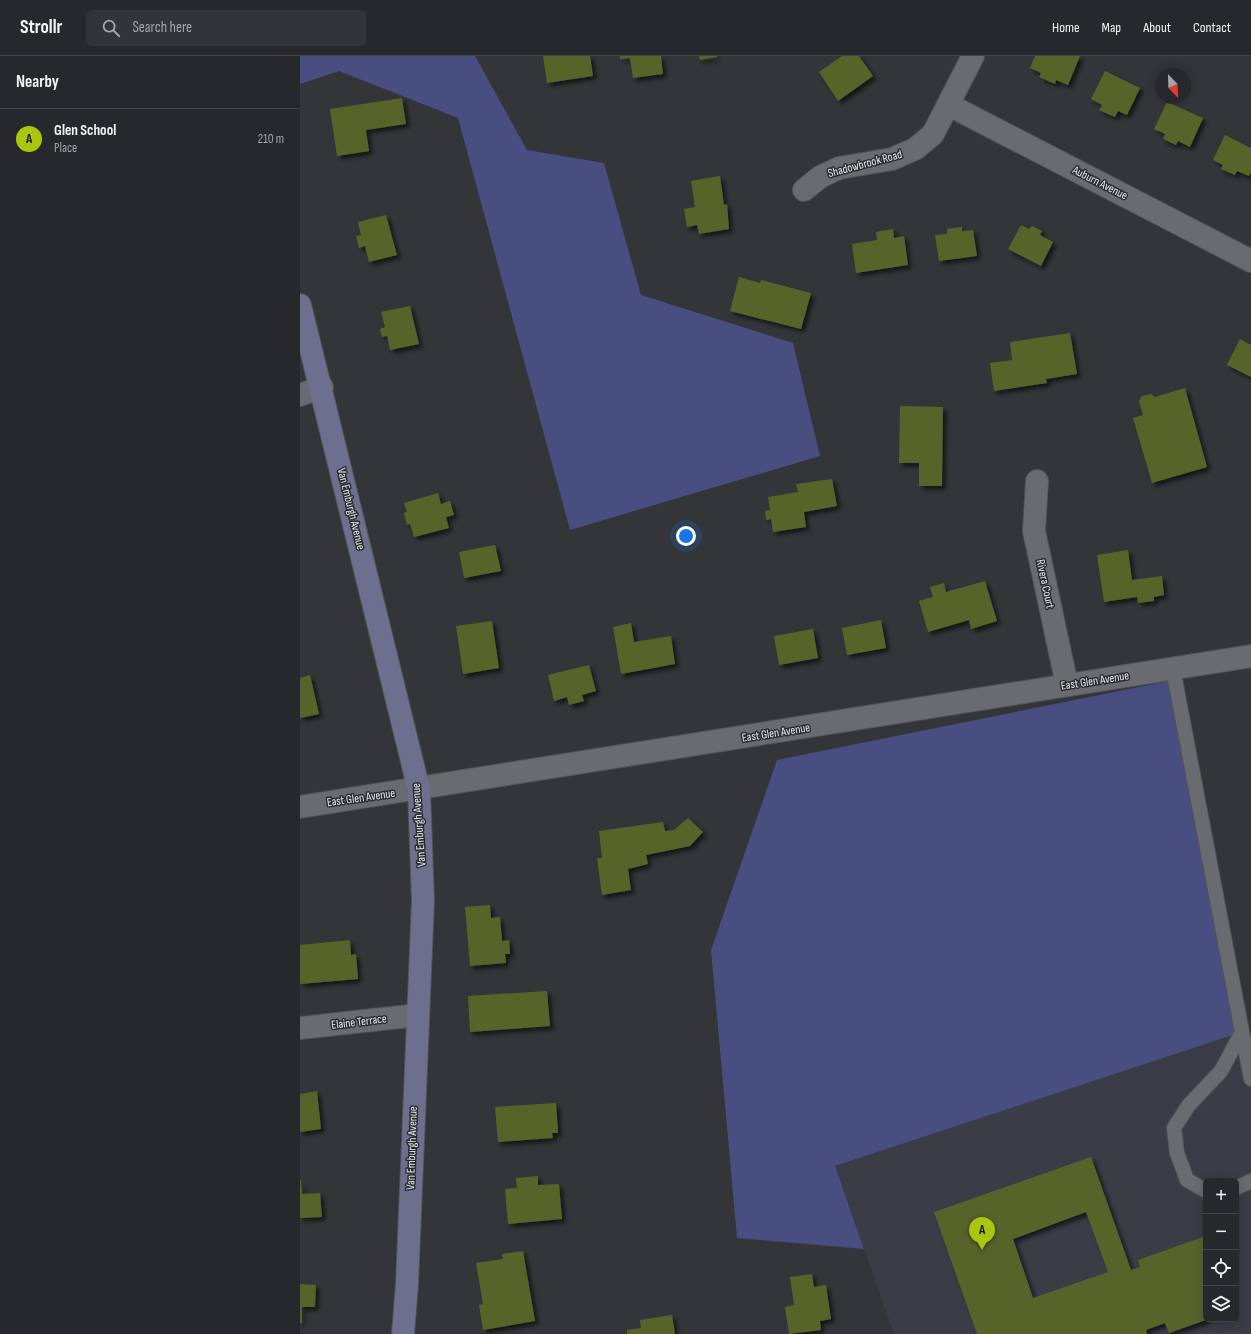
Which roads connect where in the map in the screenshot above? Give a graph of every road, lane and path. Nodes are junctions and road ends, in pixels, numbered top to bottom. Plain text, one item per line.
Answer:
1 (973, 56) edge
2 (949, 105) junction
3 (804, 190) dead end
4 (1251, 261) edge
5 (300, 305) edge
6 (322, 387) junction
7 (300, 395) edge
8 (1037, 481) dead end
9 (1251, 656) edge
10 (1173, 669) junction
11 (1067, 685) junction
12 (419, 790) junction
13 (300, 807) edge
14 (418, 1015) junction
15 (300, 1028) edge
16 (1242, 1032) junction
17 (1251, 1079) edge
18 (1251, 1181) edge
19 (1239, 1187) edge
20 (1203, 1190) edge
21 (403, 1334) edge

1 - 2 street, Shadowbrook Road
2 - 3 street, Shadowbrook Road
2 - 4 street, Auburn Avenue
5 - 6 main road, Van Emburgh Avenue
6 - 7 street
6 - 12 main road, Van Emburgh Avenue
8 - 11 street, Rivera Court
9 - 10 street, East Glen Avenue
10 - 11 street, East Glen Avenue
10 - 16 lane
11 - 12 street, East Glen Avenue
12 - 13 street, East Glen Avenue
12 - 14 main road, Van Emburgh Avenue
14 - 15 street, Elaine Terrace
14 - 21 main road, Van Emburgh Avenue
16 - 17 lane
16 - 20 lane
18 - 19 lane

